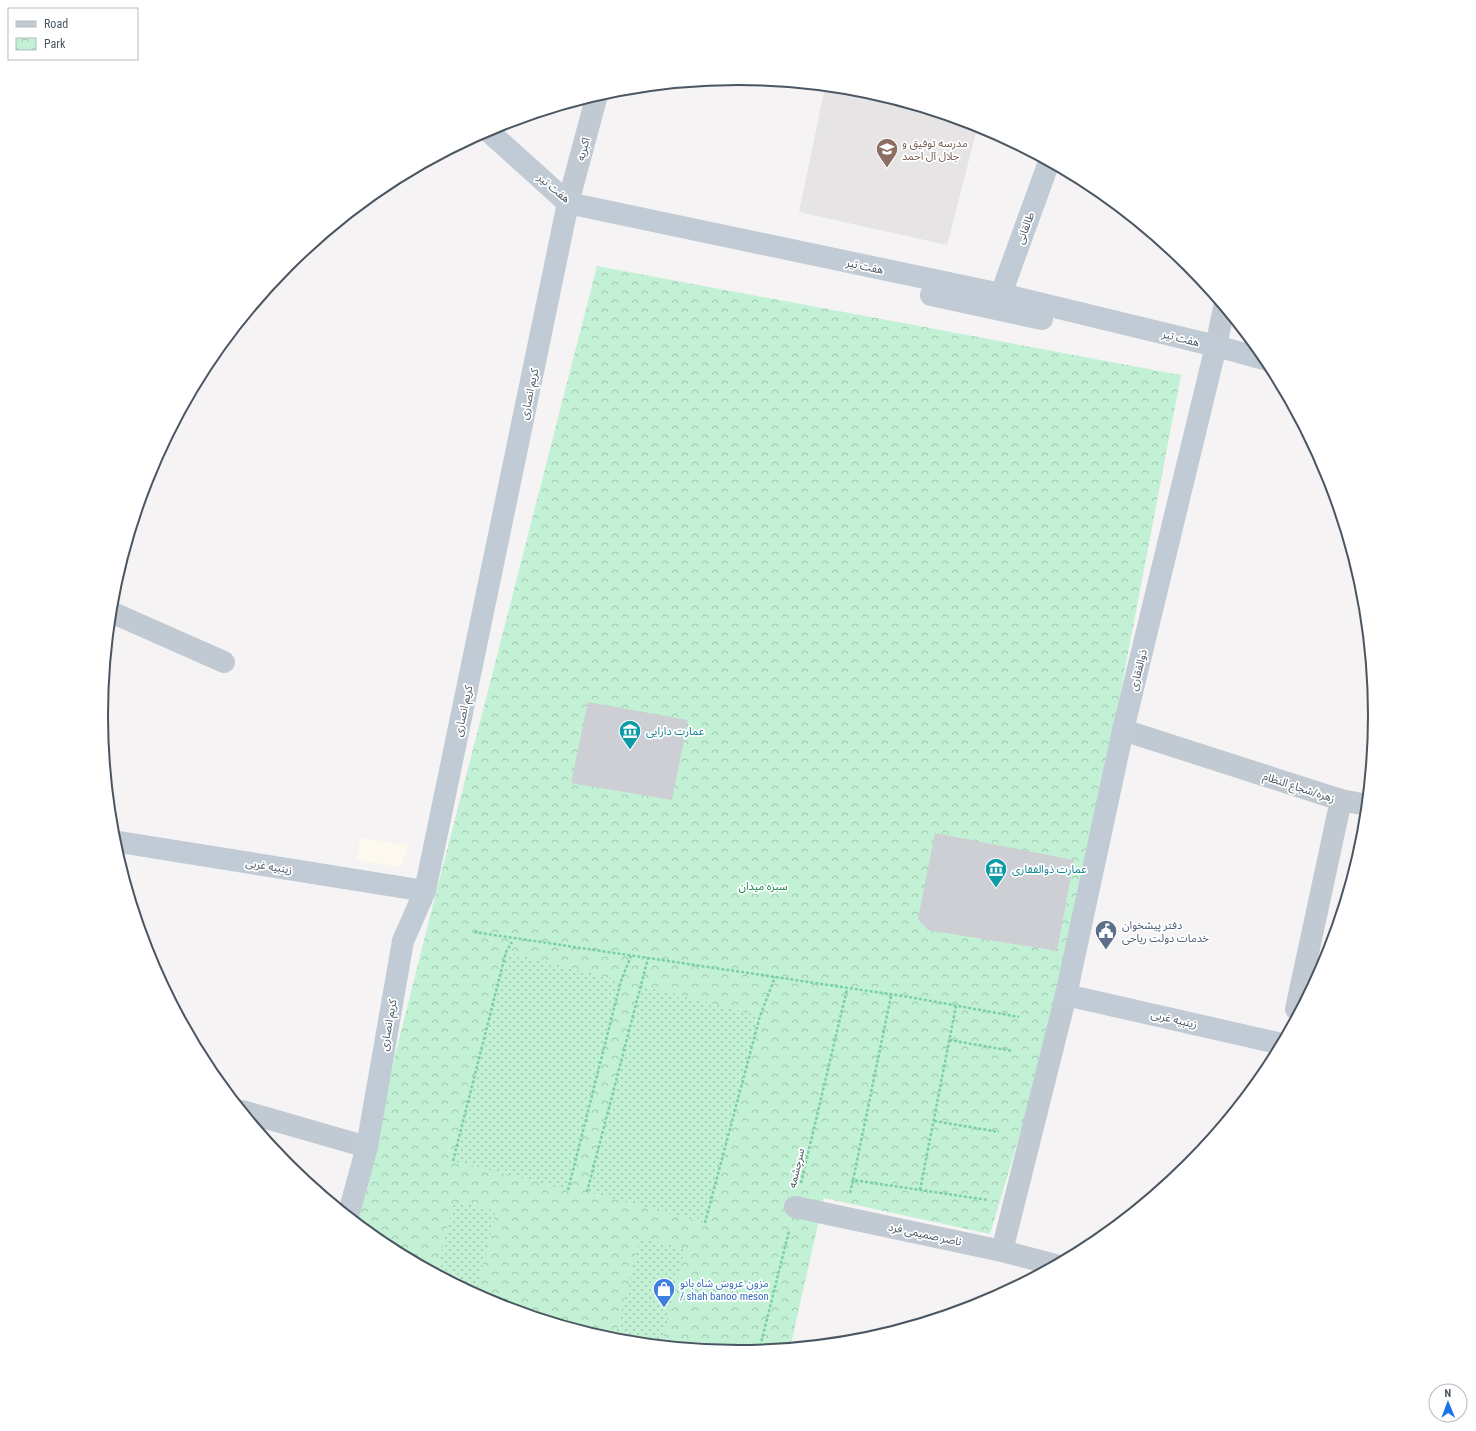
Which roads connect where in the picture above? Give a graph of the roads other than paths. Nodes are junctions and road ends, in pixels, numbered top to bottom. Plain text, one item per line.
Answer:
1 (595, 101) edge
2 (493, 135) edge
3 (1048, 166) edge
4 (567, 209) junction
5 (1001, 294) junction
6 (1223, 313) edge
7 (1214, 351) junction
8 (1257, 358) edge
9 (116, 614) edge
10 (224, 662) dead end
11 (1123, 730) junction
12 (1341, 800) junction
13 (1362, 804) edge
14 (121, 842) edge
15 (425, 891) junction
16 (1066, 995) junction
17 (1297, 1007) edge
18 (1277, 1043) edge
19 (250, 1113) edge
20 (367, 1147) junction
21 (795, 1207) road end
22 (349, 1212) edge
23 (1002, 1251) junction
24 (1050, 1264) edge

1 - 4 street, اکبریه
2 - 4 main road, هفت تیر
3 - 5 main road, طالقانی
4 - 5 main road, هفت تیر
4 - 7 main road
4 - 15 main road, کریم انصاری
5 - 7 main road, هفت تیر
6 - 7 street
7 - 8 main road, هفت تیر
7 - 11 main road, ذوالفقاری
9 - 10 street
11 - 12 street, زهره/شجاع النظام
11 - 16 main road, ذوالفقاری
12 - 13 street
12 - 17 street, زهره/شجاع النظام
14 - 15 main road, زینبیه غربی
15 - 20 main road, کریم انصاری
16 - 18 main road, زینبیه غربی
16 - 23 street
19 - 20 street
20 - 22 main road, کریم انصاری
21 - 23 street, ناصر صمیمی فرد
23 - 24 street, ناصر صمیمی فرد

